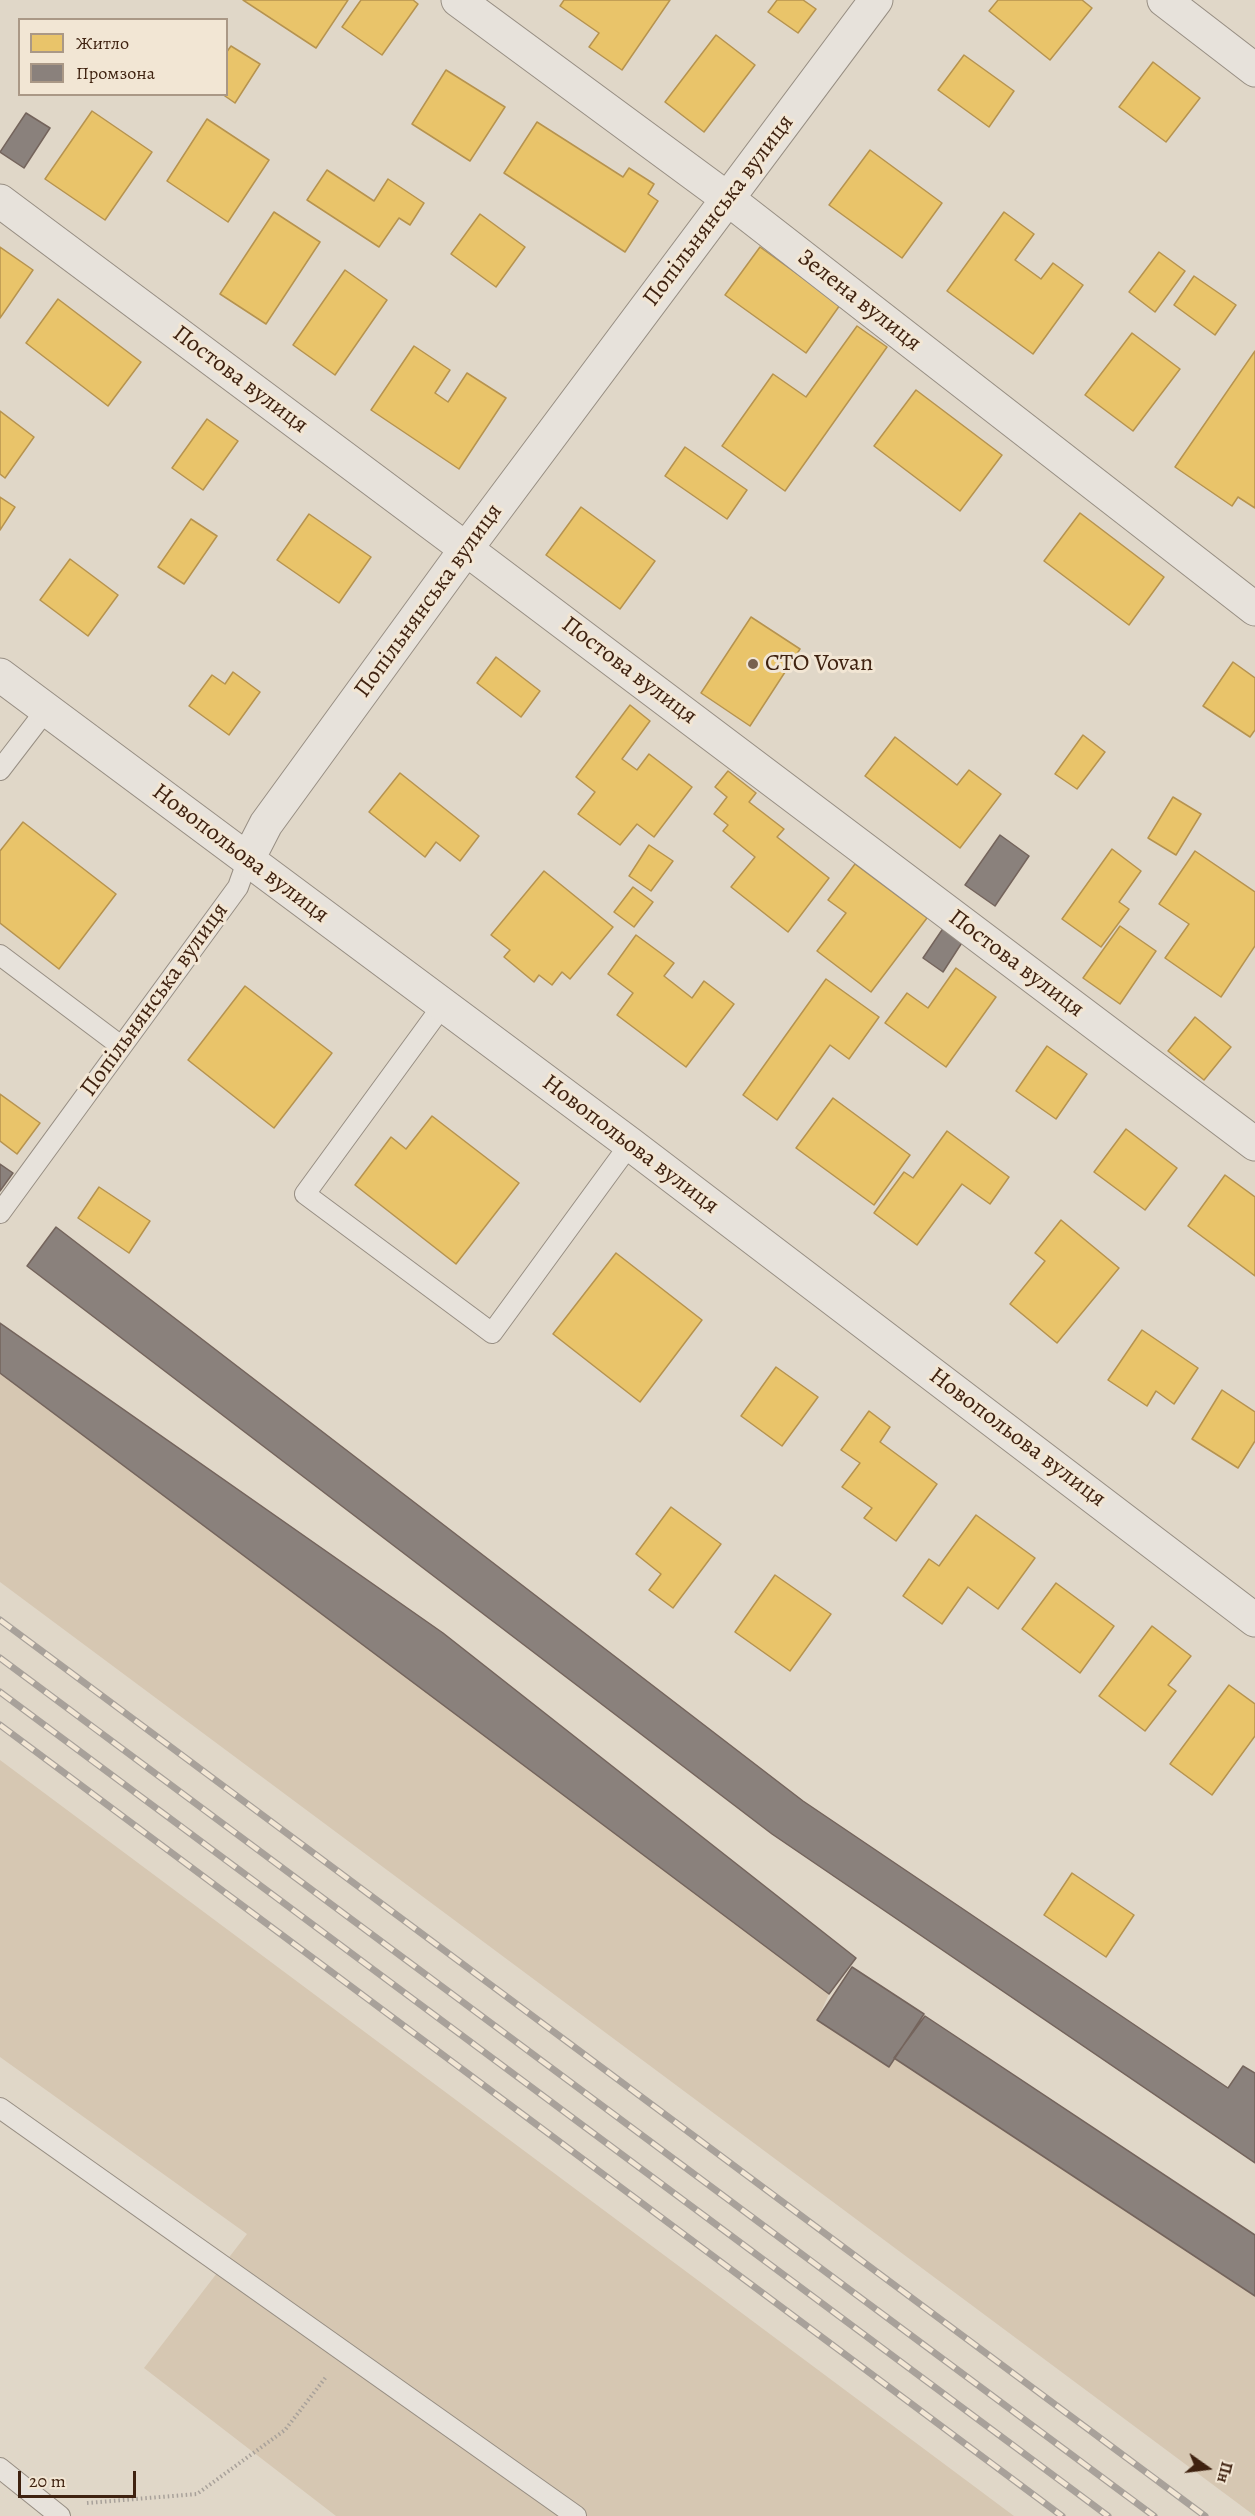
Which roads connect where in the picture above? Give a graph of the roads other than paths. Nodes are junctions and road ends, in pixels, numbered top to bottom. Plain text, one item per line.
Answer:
1 (458, 0) edge
2 (876, 0) edge
3 (1164, 0) edge
4 (1255, 70) edge
5 (728, 199) junction
6 (0, 201) edge
7 (466, 549) junction
8 (1255, 609) edge
9 (0, 675) edge
10 (46, 710) junction
11 (0, 770) edge
12 (248, 859) junction
13 (0, 955) edge
14 (443, 1005) junction
15 (121, 1046) junction
16 (630, 1144) junction
17 (1255, 1144) edge
18 (0, 1213) edge
19 (1255, 1620) edge
20 (0, 2108) edge
21 (0, 2468) edge
22 (54, 2511) edge
23 (576, 2516) edge

1 - 5 street, Зелена вулиця
2 - 5 street, Попільнянська вулиця
3 - 4 street
5 - 7 street, Попільнянська вулиця
5 - 8 street, Зелена вулиця
6 - 7 street, Постова вулиця
7 - 12 street, Попільнянська вулиця
7 - 17 street, Постова вулиця
9 - 10 street, Новопольова вулиця
10 - 11 lane
10 - 12 street, Новопольова вулиця
12 - 14 street, Новопольова вулиця
12 - 15 lane, Попільнянська вулиця
13 - 15 lane
14 - 16 street, Новопольова вулиця
14 - 16 lane
15 - 18 lane, Попільнянська вулиця
16 - 19 street, Новопольова вулиця
20 - 23 lane
21 - 22 lane

